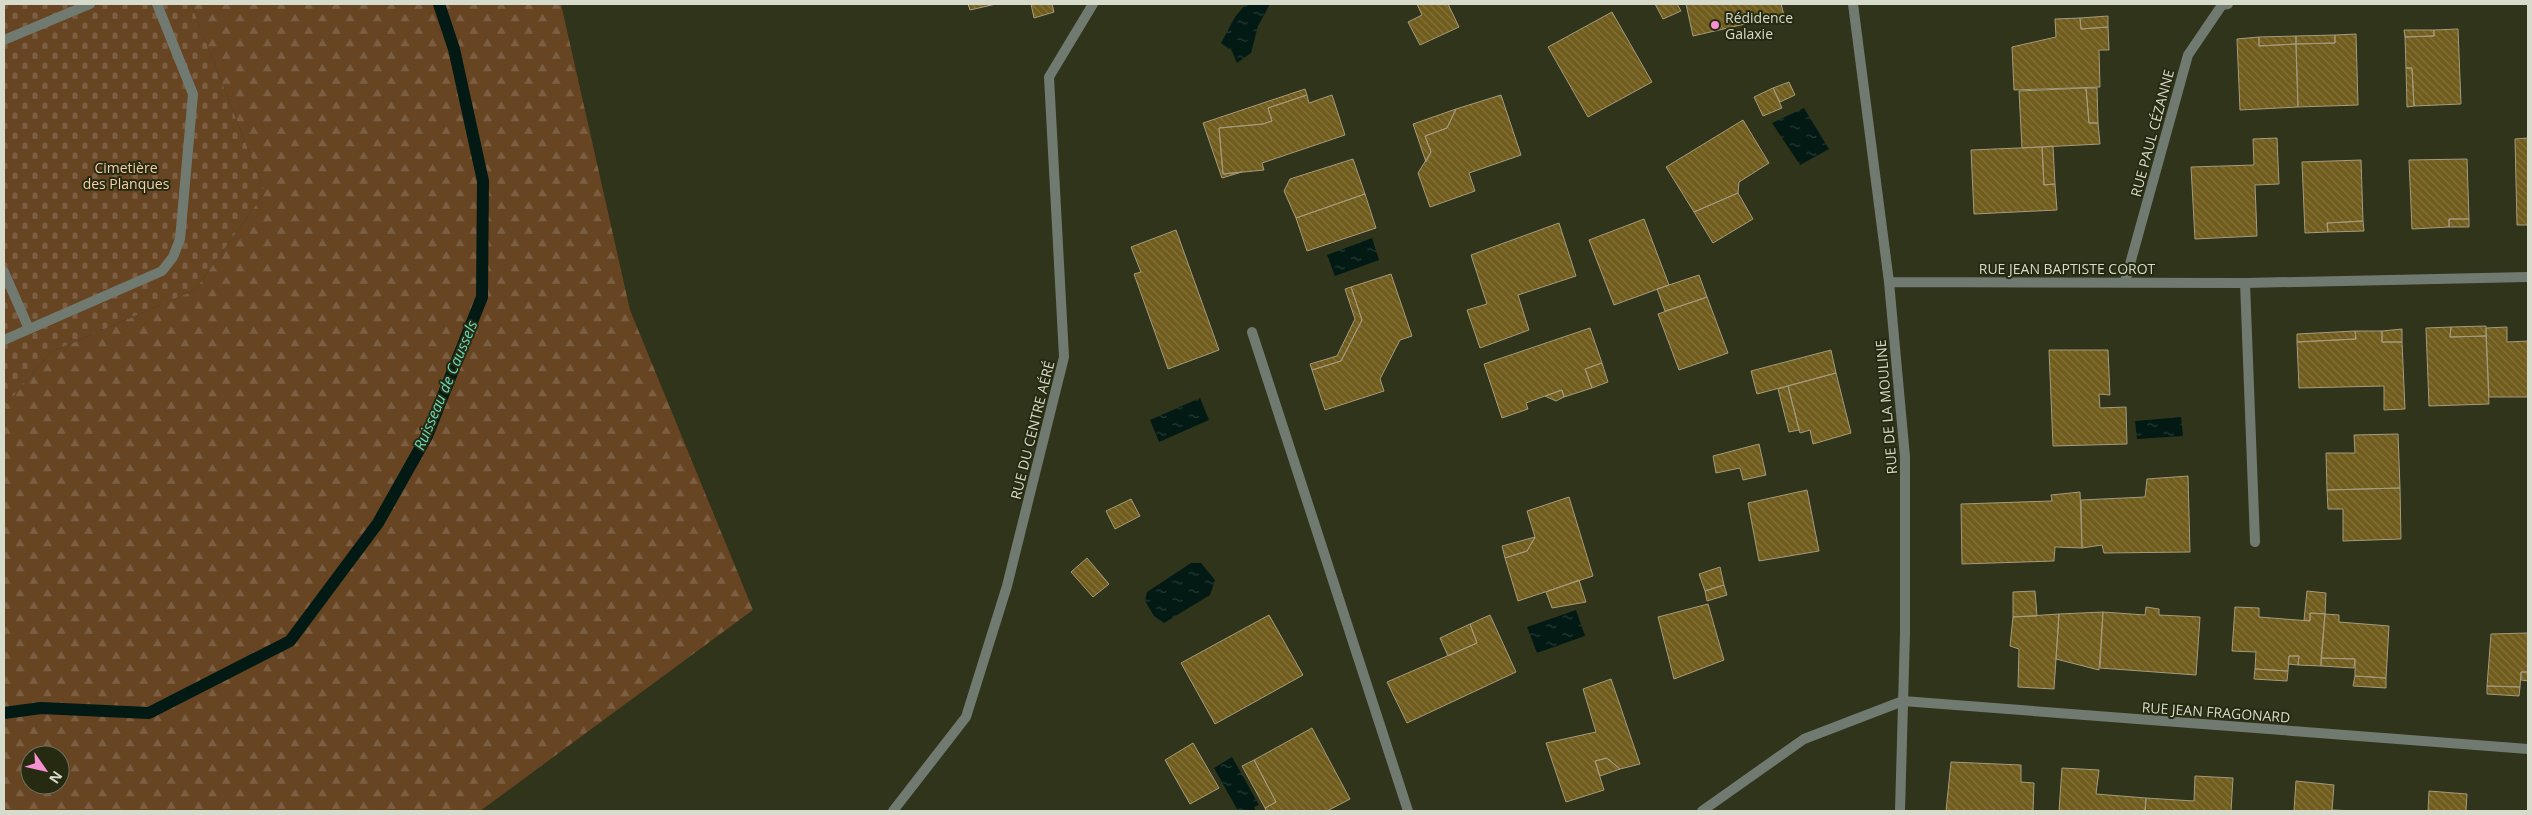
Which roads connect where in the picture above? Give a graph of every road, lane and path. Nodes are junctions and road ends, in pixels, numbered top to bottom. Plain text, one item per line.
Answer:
1 (90, 4) edge
2 (157, 4) edge
3 (1093, 4) edge
4 (1853, 4) edge
5 (2228, 4) edge
6 (4, 40) edge
7 (4, 272) edge
8 (2528, 277) edge
9 (1889, 282) junction
10 (2125, 282) junction
11 (2245, 282) junction
12 (29, 330) junction
13 (1252, 332) dead end
14 (4, 340) edge
15 (2255, 542) dead end
16 (1903, 701) junction
17 (2528, 749) edge
18 (893, 811) edge
19 (1408, 811) edge
20 (1702, 811) edge
21 (1900, 811) edge

1 - 6 street
2 - 12 street
3 - 18 street, RUE DU CENTRE AÉRÉ
4 - 9 street, RUE DE LA MOULINE
5 - 10 street, RUE PAUL CÉZANNE
7 - 12 street
8 - 11 street, RUE JEAN BAPTISTE COROT
9 - 10 street, RUE JEAN BAPTISTE COROT
9 - 16 street, RUE DE LA MOULINE
10 - 11 street, RUE JEAN BAPTISTE COROT
11 - 15 street
12 - 14 street
13 - 19 street
16 - 17 street, RUE JEAN FRAGONARD
16 - 20 street
16 - 21 street, RUE DE LA MOULINE

